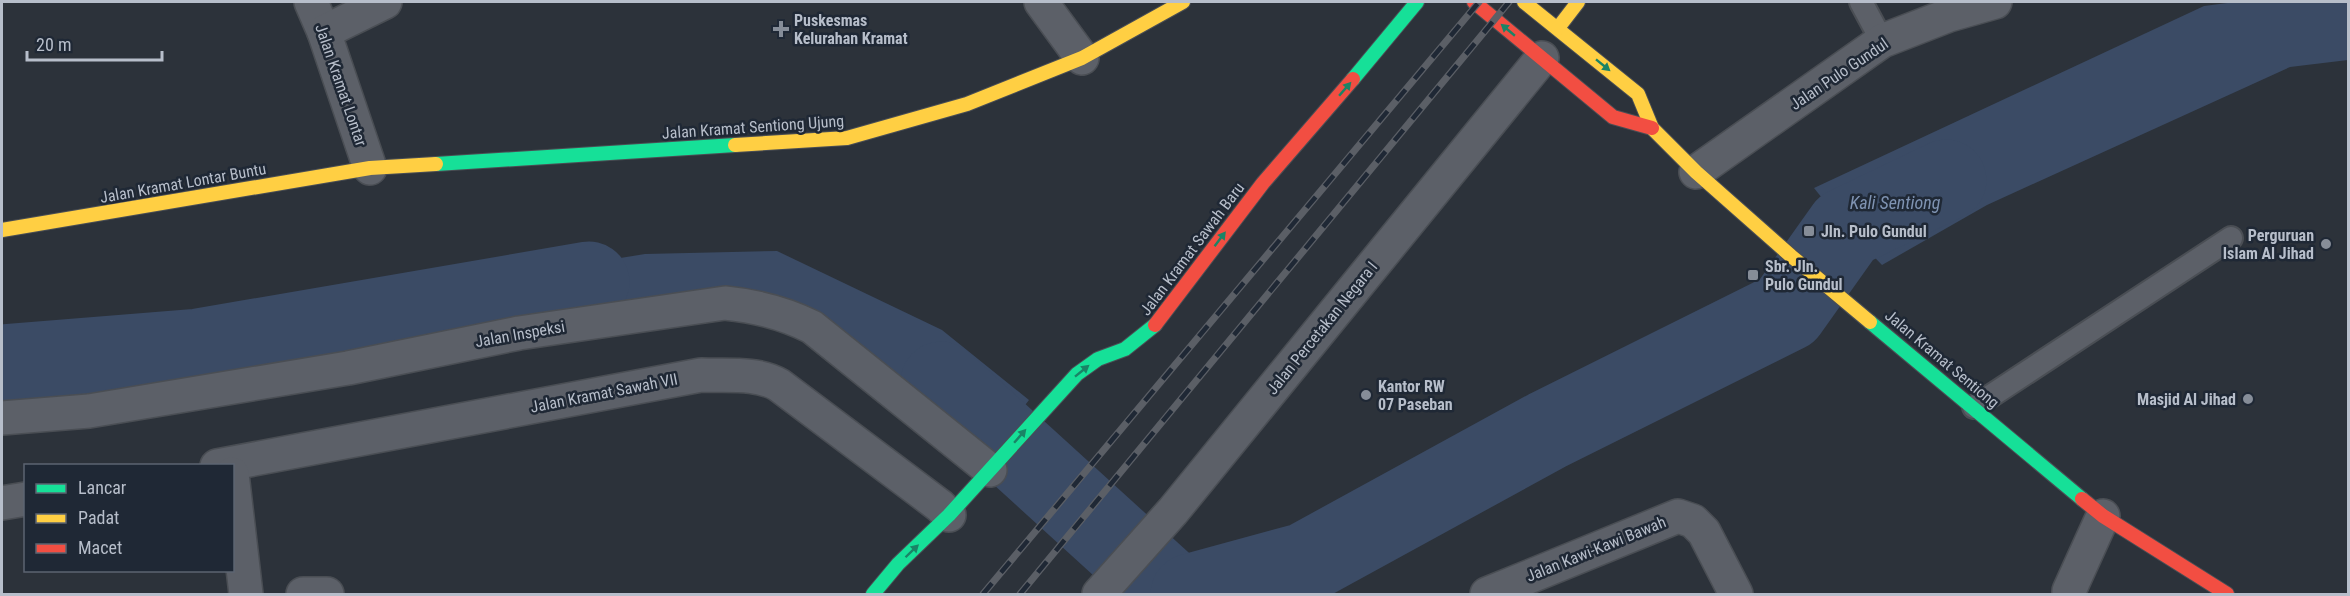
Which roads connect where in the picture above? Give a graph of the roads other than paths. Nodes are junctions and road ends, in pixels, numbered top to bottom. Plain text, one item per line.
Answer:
1 (311, 2) edge
2 (385, 2) edge
3 (1041, 2) edge
4 (1183, 2) edge
5 (1417, 2) edge
6 (1474, 2) edge
7 (1524, 2) edge
8 (1578, 2) edge
9 (1861, 2) edge
10 (1995, 2) edge
11 (1557, 28) junction
12 (324, 32) junction
13 (1882, 41) junction
14 (1082, 58) junction
15 (1542, 58) junction
16 (1652, 128) junction
17 (370, 168) junction
18 (1696, 172) junction
19 (2, 230) edge
20 (2231, 238) dead end
21 (1974, 407) junction
22 (2, 418) edge
23 (995, 465) junction
24 (234, 466) edge
25 (24, 499) edge
26 (2, 503) edge
27 (234, 509) edge
28 (949, 515) junction
29 (2103, 516) junction
30 (1104, 588) edge
31 (246, 594) edge
32 (303, 594) edge
33 (327, 594) edge
34 (873, 594) edge
35 (1487, 594) edge
36 (1736, 594) edge
37 (2069, 594) edge
38 (2227, 594) edge

1 - 12 street, Jalan Kramat Lontar
2 - 12 street
3 - 14 street
4 - 14 street, Jalan Kramat Sentiong Ujung
23 -> 5 street, Jalan Kramat Sawah Baru
15 -> 6 street, Jalan Kramat Sentiong
7 - 11 street, Jalan Kramat Sentiong
8 - 11 street
9 - 13 lane
10 - 13 street, Jalan Pulo Gundul
11 -> 16 street, Jalan Kramat Sentiong
12 - 17 street, Jalan Kramat Lontar
13 - 18 street, Jalan Pulo Gundul
14 - 17 street, Jalan Kramat Sentiong Ujung
15 - 16 street, Jalan Kramat Sentiong
15 - 30 street, Jalan Percetakan Negara I
16 - 18 street, Jalan Kramat Sentiong
17 - 19 street, Jalan Kramat Lontar Buntu
18 - 21 street, Jalan Kramat Sentiong
20 - 21 lane
21 - 29 street, Jalan Kramat Sentiong
22 - 23 street, Jalan Inspeksi
23 - 28 street, Jalan Kramat Sawah Baru
24 - 28 street, Jalan Kramat Sawah VII
25 - 26 street
27 - 31 street
34 -> 28 street, Jalan Kramat Sawah Baru
29 - 37 street
29 - 38 street, Jalan Kramat Sentiong
32 - 33 street
35 - 36 street, Jalan Kawi-Kawi Bawah

